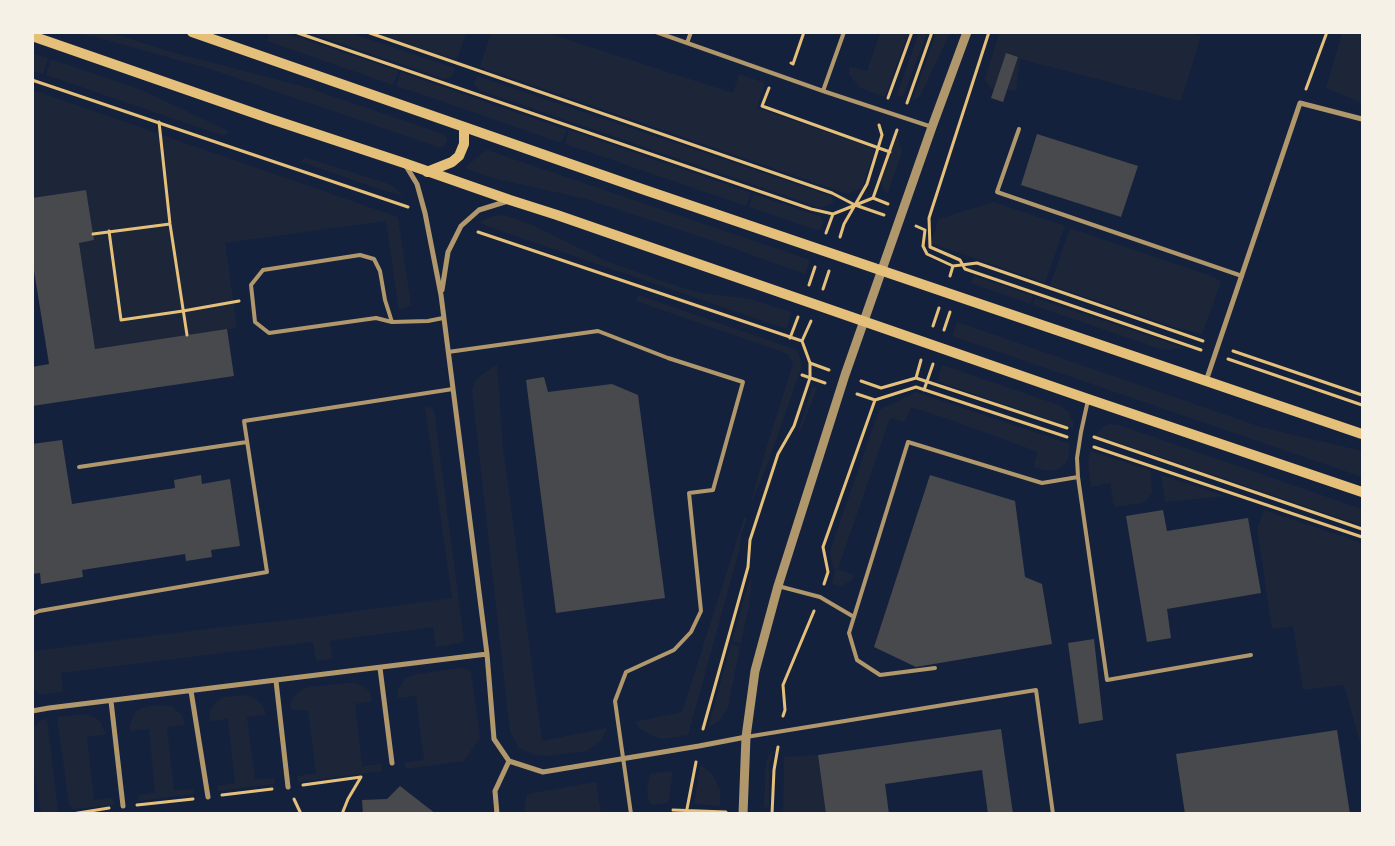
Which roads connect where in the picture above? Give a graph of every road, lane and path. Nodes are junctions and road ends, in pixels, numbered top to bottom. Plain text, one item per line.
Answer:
1 (192, 32) edge
2 (295, 32) edge
3 (367, 32) edge
4 (656, 32) edge
5 (691, 32) edge
6 (804, 32) edge
7 (844, 32) edge
8 (912, 32) edge
9 (932, 32) edge
10 (966, 32) edge
11 (989, 32) edge
12 (1327, 32) edge
13 (32, 36) edge
14 (687, 43) junction
15 (774, 73) junction
16 (823, 91) junction
17 (1300, 103) junction
18 (883, 111) junction
19 (902, 117) junction
20 (1362, 119) edge
21 (158, 122) dead end
22 (464, 127) junction
23 (932, 127) junction
24 (1019, 129) dead end
25 (878, 147) junction
26 (890, 152) junction
27 (404, 163) junction
28 (427, 172) junction
29 (510, 200) junction
30 (855, 205) junction
31 (833, 214) junction
32 (170, 224) junction
33 (108, 232) junction
34 (93, 234) dead end
35 (821, 249) junction
36 (882, 271) junction
37 (1242, 276) junction
38 (441, 295) junction
39 (804, 300) junction
40 (241, 301) dead end
41 (183, 311) junction
42 (444, 318) junction
43 (864, 320) junction
44 (392, 322) junction
45 (187, 335) dead end
46 (790, 338) dead end
47 (448, 352) junction
48 (1215, 355) junction
49 (916, 378) dead end
50 (1206, 381) junction
51 (453, 388) junction
52 (1088, 399) junction
53 (1362, 405) edge
54 (1081, 432) junction
55 (1362, 434) edge
56 (247, 442) junction
57 (1080, 442) junction
58 (79, 467) dead end
59 (1078, 477) junction
60 (1362, 492) edge
61 (1362, 529) edge
62 (1362, 537) edge
63 (778, 586) junction
64 (820, 597) junction
65 (32, 614) edge
66 (854, 617) junction
67 (487, 654) junction
68 (1250, 655) dead end
69 (380, 668) junction
70 (935, 668) dead end
71 (276, 681) junction
72 (191, 691) junction
73 (111, 701) junction
74 (32, 711) edge
75 (781, 731) junction
76 (746, 737) junction
77 (624, 758) junction
78 (509, 761) junction
79 (392, 763) dead end
80 (288, 787) junction
81 (208, 797) junction
82 (123, 806) junction
83 (672, 810) dead end
84 (742, 813) edge
85 (72, 814) edge
86 (342, 814) edge
87 (497, 814) edge
88 (631, 814) edge
89 (772, 814) edge
90 (1052, 814) edge

1 - 22 main road
2 - 31 path
3 - 30 path
4 - 14 lane
5 - 14 lane
6 - 15 path
7 - 16 lane
8 - 18 path
9 - 19 path
10 - 23 street
11 - 48 path
12 - 17 path
13 - 27 main road
14 - 15 lane
15 - 16 lane
15 - 25 path
16 - 18 lane
17 - 20 street
17 - 37 street
18 - 19 lane
18 - 25 path
19 - 23 lane
19 - 26 path
21 - 32 path
22 - 28 main road
22 - 35 main road
23 - 36 street
24 - 37 lane
25 - 26 path
25 - 30 path
26 - 30 path
27 - 28 main road
27 - 38 street
28 - 29 main road
29 - 38 street
29 - 39 main road
30 - 31 path
31 - 35 path
32 - 33 path
32 - 41 path
33 - 34 path
33 - 41 path
35 - 36 main road
35 - 39 path
36 - 43 street
36 - 50 main road
37 - 48 street
38 - 42 street
39 - 43 main road
39 - 46 path
40 - 41 path
41 - 45 path
42 - 44 lane
42 - 47 street
43 - 52 main road
43 - 63 street
44 - 44 lane
47 - 51 street
47 - 77 lane
48 - 50 street
48 - 53 path
49 - 54 path
50 - 55 main road
51 - 56 lane
51 - 67 street
52 - 54 lane
52 - 60 main road
54 - 57 lane
54 - 61 path
56 - 58 lane
56 - 65 lane
57 - 59 lane
57 - 62 path
57 - 64 path
59 - 66 lane
59 - 68 lane
63 - 64 lane
63 - 76 street
64 - 66 lane
64 - 75 path
66 - 70 lane
67 - 69 street
67 - 78 street
69 - 71 street
69 - 79 street
71 - 72 street
71 - 80 street
72 - 73 street
72 - 81 street
73 - 74 street
73 - 82 street
75 - 76 lane
75 - 89 path
75 - 90 lane
76 - 77 street
76 - 84 street
77 - 78 street
77 - 88 lane
78 - 87 street
80 - 81 path
80 - 86 path
81 - 82 path
82 - 85 path
83 - 84 path

